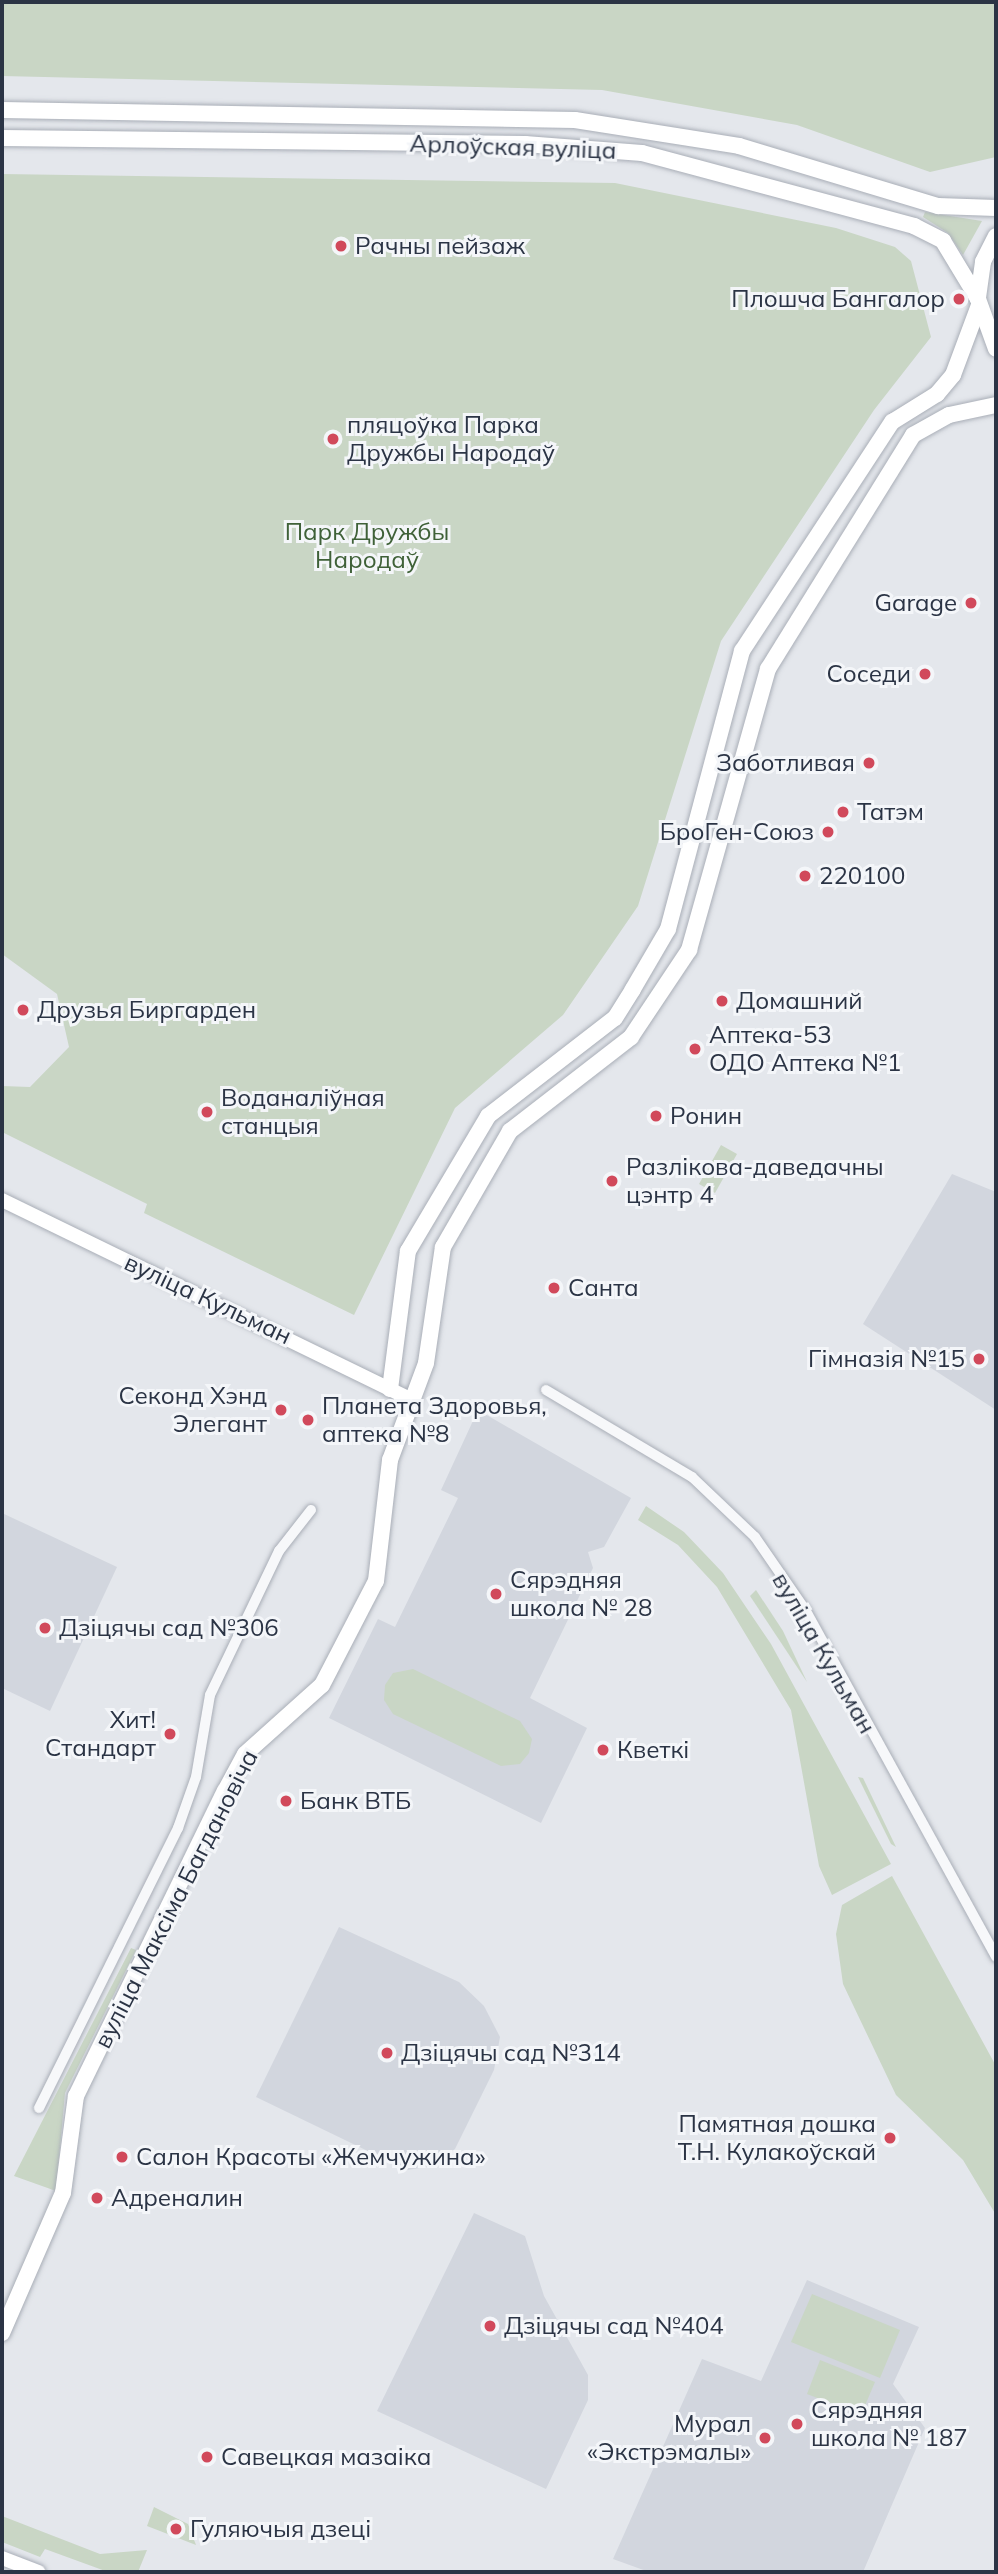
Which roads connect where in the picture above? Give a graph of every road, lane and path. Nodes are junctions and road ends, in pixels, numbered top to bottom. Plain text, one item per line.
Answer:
1 (2, 110) edge
2 (2, 138) edge
3 (996, 208) edge
4 (996, 236) edge
5 (979, 302) junction
6 (996, 349) edge
7 (996, 405) edge
8 (2, 1200) edge
9 (390, 1389) junction
10 (546, 1390) dead end
11 (414, 1401) junction
12 (311, 1510) dead end
13 (996, 1957) edge
14 (39, 2108) dead end
15 (2, 2333) edge
16 (2, 2558) edge
17 (2, 2566) edge
18 (16, 2572) edge
19 (38, 2572) edge

1 - 3 main road, Арлоўская вуліца
2 - 5 main road, Арлоўская вуліца
4 - 5 main road
5 - 6 main road, Арлоўская вуліца
5 - 9 main road
7 - 11 main road, вуліца Максіма Багдановіча
8 - 9 main road, вуліца Кульман
9 - 11 main road, вуліца Кульман
10 - 13 street, вуліца Кульман
11 - 15 main road, вуліца Максіма Багдановіча
12 - 14 street, вуліца Максіма Багдановіча
16 - 19 main road
17 - 18 main road

